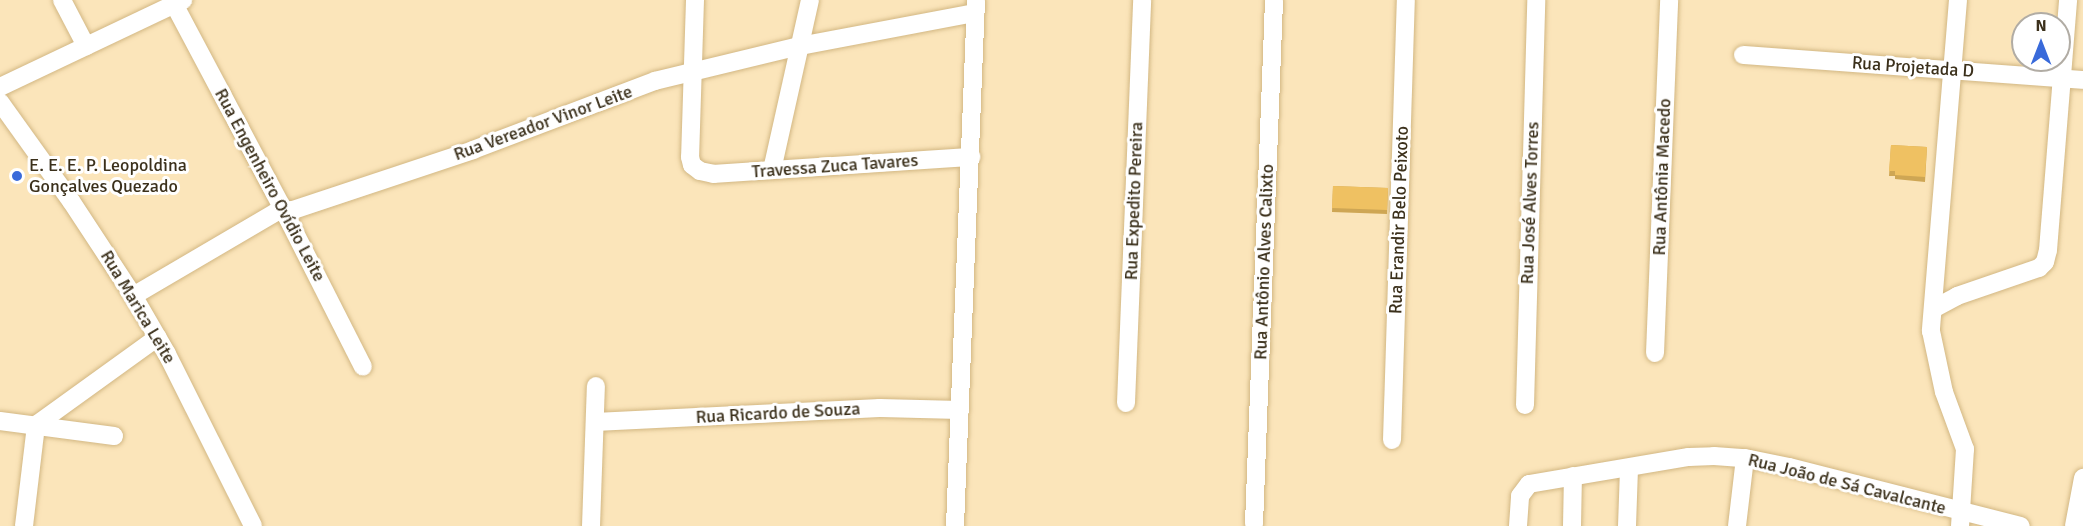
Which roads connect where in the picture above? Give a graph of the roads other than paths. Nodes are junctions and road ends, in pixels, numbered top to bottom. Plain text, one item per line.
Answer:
1 (62, 0) edge
2 (695, 0) edge
3 (810, 0) edge
4 (1142, 0) edge
5 (1274, 0) edge
6 (1406, 0) edge
7 (1536, 0) edge
8 (1669, 0) edge
9 (1958, 0) edge
10 (2068, 0) edge
11 (179, 2) edge
12 (975, 7) edge
13 (86, 46) junction
14 (798, 47) junction
15 (1743, 55) dead end
16 (1953, 69) junction
17 (695, 72) junction
18 (2061, 78) junction
19 (2083, 80) edge
20 (0, 87) edge
21 (0, 102) edge
22 (970, 157) junction
23 (772, 170) junction
24 (284, 211) junction
25 (134, 296) junction
26 (1933, 309) junction
27 (158, 337) junction
28 (1655, 353) dead end
29 (363, 367) dead end
30 (596, 386) dead end
31 (1126, 403) dead end
32 (1525, 405) dead end
33 (960, 410) junction
34 (0, 422) edge
35 (595, 422) junction
36 (36, 425) junction
37 (114, 436) dead end
38 (1392, 440) dead end
39 (1745, 458) junction
40 (1629, 468) junction
41 (1573, 476) junction
42 (2083, 477) edge
43 (1961, 519) edge
44 (1254, 524) dead end
45 (24, 526) edge
46 (253, 526) edge
47 (591, 526) edge
48 (955, 526) edge
49 (1518, 526) edge
50 (1572, 526) edge
51 (1627, 526) edge
52 (1737, 526) edge
53 (2021, 526) edge
54 (2074, 526) edge

1 - 13 street
2 - 17 street
3 - 14 street
4 - 31 street, Rua Expedito Pereira
5 - 44 street, Rua Antônio Alves Calixto
6 - 38 street, Rua Erandir Belo Peixoto
7 - 32 street, Rua José Alves Torres
8 - 28 street, Rua Antônia Macedo
9 - 16 street
10 - 18 street
11 - 13 street
11 - 24 street, Rua Engenheiro Ovídio Leite
12 - 14 street, Rua Vereador Vinor Leite
12 - 22 street
13 - 20 street
14 - 17 street, Rua Vereador Vinor Leite
14 - 23 street
15 - 16 street, Rua Projetada D
16 - 18 street, Rua Projetada D
16 - 26 street
17 - 23 street, Travessa Zuca Tavares
17 - 24 street, Rua Vereador Vinor Leite
18 - 19 street, Rua Projetada D
18 - 26 street
21 - 25 street, Rua Marica Leite
22 - 23 street, Travessa Zuca Tavares
22 - 33 street
24 - 25 street, Rua Vereador Vinor Leite
24 - 29 street, Rua Engenheiro Ovídio Leite
25 - 27 street, Rua Marica Leite
26 - 43 street
27 - 36 street
27 - 46 street, Rua Marica Leite
30 - 35 street
33 - 35 street, Rua Ricardo de Souza
33 - 48 street
34 - 36 street
35 - 47 street
36 - 37 street
36 - 45 street
39 - 40 street, Rua João de Sá Cavalcante
39 - 43 street, Rua João de Sá Cavalcante
39 - 52 street
40 - 41 street, Rua João de Sá Cavalcante
40 - 51 street
41 - 49 street, Rua João de Sá Cavalcante
41 - 50 street
42 - 54 street
43 - 53 street, Rua João de Sá Cavalcante

